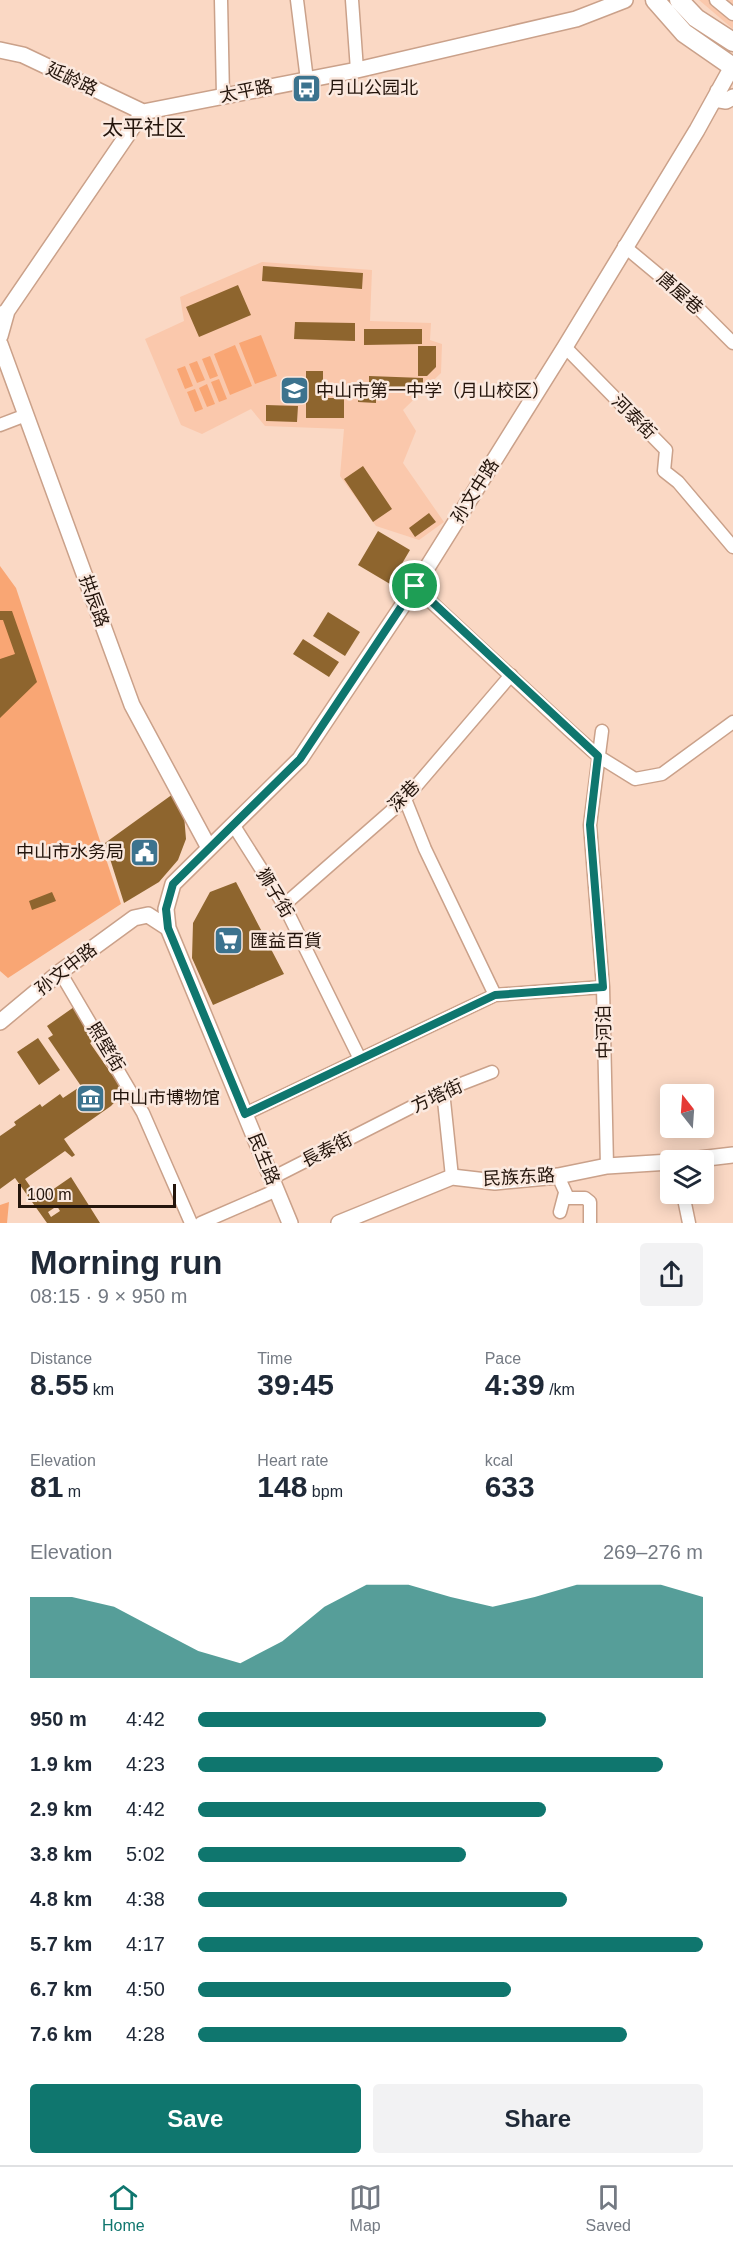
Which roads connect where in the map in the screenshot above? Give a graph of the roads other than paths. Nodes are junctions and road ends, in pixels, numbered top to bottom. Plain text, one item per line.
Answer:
1 (221, 0) edge
2 (297, 0) edge
3 (352, 0) edge
4 (625, 0) edge
5 (655, 0) edge
6 (679, 0) edge
7 (716, 0) edge
8 (733, 14) edge
9 (733, 42) edge
10 (0, 50) edge
11 (732, 66) edge
12 (357, 70) junction
13 (307, 80) junction
14 (718, 91) junction
15 (223, 96) junction
16 (733, 97) edge
17 (143, 112) junction
18 (624, 246) junction
19 (3, 313) edge
20 (0, 336) edge
21 (733, 343) edge
22 (0, 345) edge
23 (565, 347) junction
24 (4, 360) edge
25 (26, 415) junction
26 (0, 425) edge
27 (733, 548) edge
28 (415, 586) junction
29 (511, 675) junction
30 (733, 722) edge
31 (602, 731) dead end
32 (598, 756) junction
33 (405, 799) junction
34 (234, 826) junction
35 (209, 848) junction
36 (284, 905) junction
37 (168, 928) junction
38 (60, 972) junction
39 (603, 987) junction
40 (495, 995) junction
41 (0, 1022) edge
42 (360, 1059) junction
43 (492, 1072) dead end
44 (443, 1091) junction
45 (245, 1114) junction
46 (383, 1122) joint
47 (733, 1155) edge
48 (714, 1157) edge
49 (660, 1163) edge
50 (607, 1166) junction
51 (558, 1176) junction
52 (452, 1177) junction
53 (274, 1184) junction
54 (565, 1193) junction
55 (684, 1204) edge
56 (560, 1212) dead end
57 (191, 1223) edge
58 (201, 1223) edge
59 (290, 1223) edge
60 (339, 1223) edge
61 (590, 1223) edge
62 (689, 1223) edge

1 - 15 street
2 - 13 street
3 - 12 street
4 - 12 street, 太平路
5 - 11 main road
6 - 9 main road
7 - 8 street
10 - 17 street, 延龄路
11 - 14 street, 孙文中路
12 - 13 street, 太平路
13 - 15 street, 太平路
14 - 16 street
14 - 18 street, 孙文中路
15 - 17 street, 太平路
17 - 19 street
18 - 21 street, 唐屋巷
18 - 23 street, 孙文中路
19 - 20 street
22 - 24 street, 拱辰路
23 - 27 street, 河泰街
23 - 28 street, 孙文中路
24 - 25 street, 拱辰路
25 - 26 street
25 - 35 street, 拱辰路
28 - 29 street
28 - 34 street, 孙文中路
29 - 32 street
29 - 33 street, 深巷
30 - 32 street
31 - 32 street, 中河泊
32 - 39 street, 中河泊
33 - 36 street, 深巷
33 - 40 street
34 - 35 street, 孙文中路
34 - 36 street, 狮子街
35 - 37 street, 孙文中路
36 - 42 street, 狮子街
37 - 38 street, 孙文中路
37 - 45 street, 民生路
38 - 41 street, 孙文中路
38 - 57 street, 照壁街
39 - 40 street
39 - 50 street, 中河泊
40 - 42 street
42 - 45 street
43 - 44 street, 方塔街
44 - 46 street, 方塔街
44 - 52 street
45 - 53 street, 民生路
46 - 53 street, 長泰街
47 - 48 street
49 - 50 street, 民族东路
50 - 51 street, 民族东路
51 - 52 street, 民族东路
51 - 54 street
52 - 60 street, 民族东路
53 - 58 street, 長泰街
53 - 59 street, 民生路
54 - 56 street
54 - 61 street
55 - 62 street

